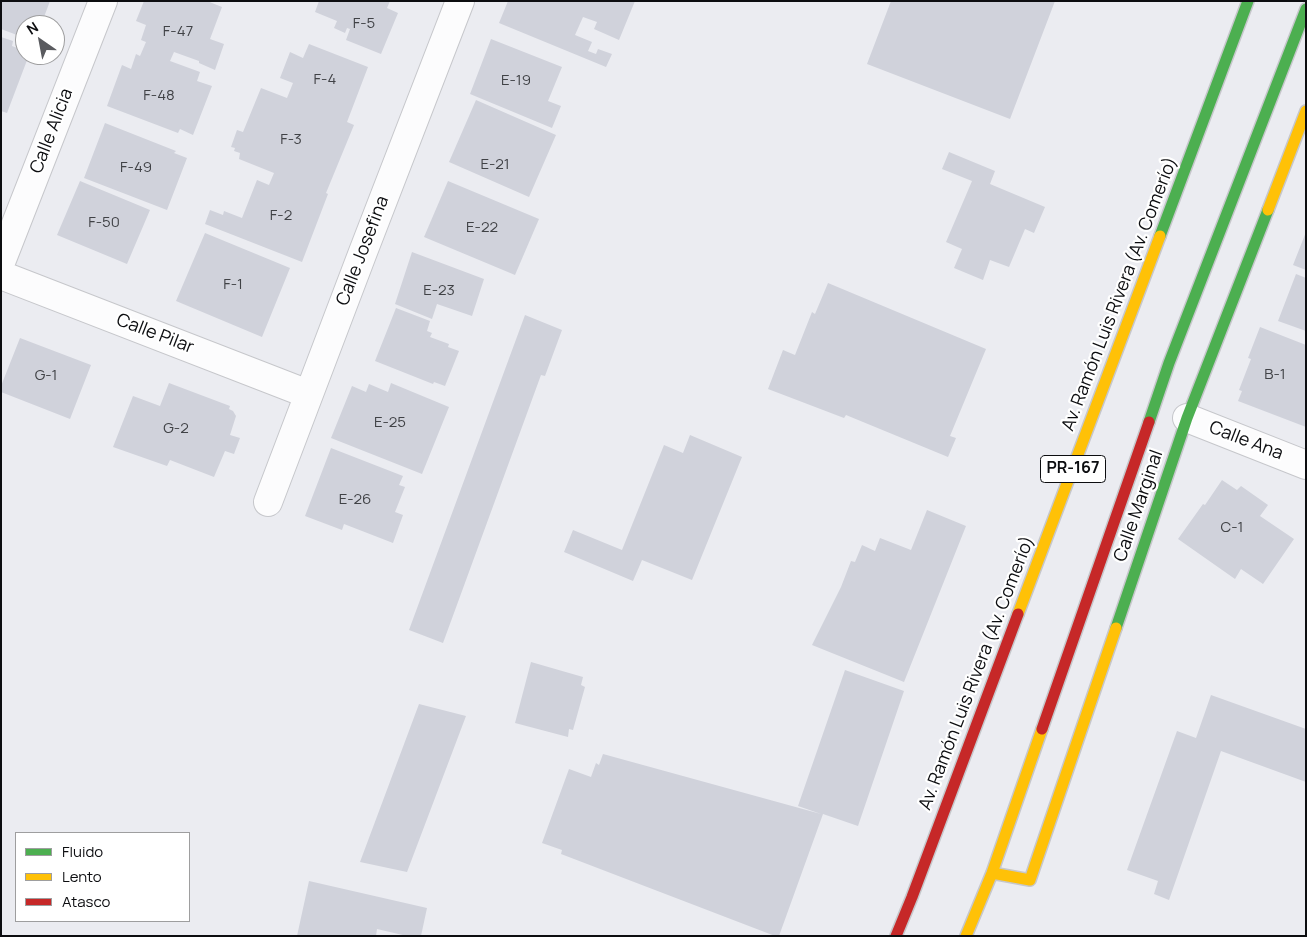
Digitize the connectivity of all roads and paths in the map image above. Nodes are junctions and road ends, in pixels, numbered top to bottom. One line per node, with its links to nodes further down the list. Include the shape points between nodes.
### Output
1 (102, 1): 6 (street, Calle Alicia)
2 (460, 1): 8 (street, Calle Josefina)
3 (1248, 1): 13 (main road, Av. Ramón Luis Rivera (Av. Comerío) / PR-167)
4 (1306, 9): 12 (main road, PR-167, via 1170,363)
5 (1306, 111): 9 (main road, Calle Marginal)
6 (1, 262)
7 (1, 275): 8 (street, Calle Pilar)
8 (308, 394): 11 (street, Calle Josefina)
9 (1187, 418): 10 (street, Calle Ana); 12 (main road, Calle Marginal, via 1030,880)
10 (1306, 464)
11 (268, 502)
12 (992, 873): 14 (main road, PR-167)
13 (896, 936)
14 (966, 936)

